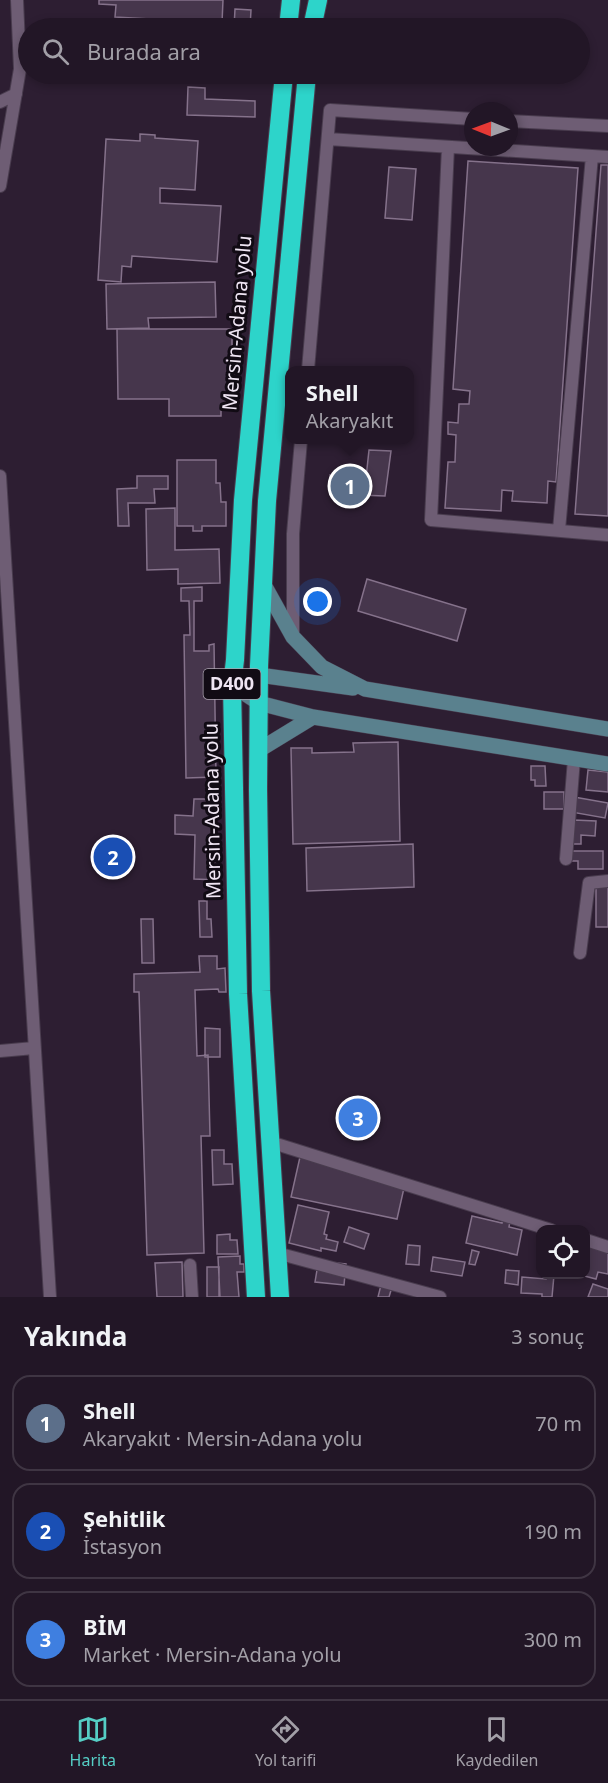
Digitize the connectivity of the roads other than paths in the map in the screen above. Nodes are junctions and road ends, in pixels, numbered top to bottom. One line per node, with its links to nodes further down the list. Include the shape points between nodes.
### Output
1 (17, 0): 6 (street)
2 (291, 0): 4 (highway)
3 (316, 0): 5 (highway)
4 (289, 18)
5 (313, 18)
6 (18, 23)
7 (18, 82): 10 (street)
8 (283, 84): 28 (highway, Mersin-Adana yolu / D400, via 243,500)
9 (305, 84): 25 (highway, D400)
10 (16, 94): 11 (street); 19 (street)
11 (0, 102)
12 (464, 117): 15 (street, via 330,110)
13 (518, 121): 14 (street)
14 (608, 126)
15 (328, 139): 16 (street); 20 (street)
16 (448, 147): 17 (street); 23 (street, via 431,520)
17 (592, 156): 18 (street); 23 (street)
18 (608, 157)
19 (0, 186)
20 (308, 366)
21 (302, 444): 26 (street, via 293,534)
22 (0, 476): 39 (street)
23 (559, 530): 24 (street)
24 (608, 535)
25 (263, 583): 26 (main road); 27 (highway, D400)
26 (293, 637): 29 (main road, via 322,667)
27 (260, 675): 28 (main road); 29 (main road); 30 (highway, D400)
28 (232, 685): 30 (main road); 49 (highway, Mersin-Adana yolu / D400, via 238,994)
29 (365, 689): 32 (main road)
30 (259, 703): 31 (main road); 33 (highway, D400)
31 (313, 717): 33 (main road); 34 (main road)
32 (608, 729)
33 (259, 750): 41 (highway, D400, via 261,991)
34 (574, 759): 35 (main road); 36 (street)
35 (608, 764)
36 (566, 860)
37 (608, 882): 38 (street, via 589,883)
38 (580, 953)
39 (34, 1048): 40 (street); 47 (street)
40 (0, 1051)
41 (270, 1142): 42 (street); 45 (highway, D400)
42 (536, 1225)
43 (590, 1242): 44 (street)
44 (608, 1247)
45 (277, 1253): 50 (highway, D400); 51 (street)
46 (190, 1266): 48 (street)
47 (50, 1297)
48 (192, 1297)
49 (256, 1297)
50 (280, 1297)
51 (440, 1297)

